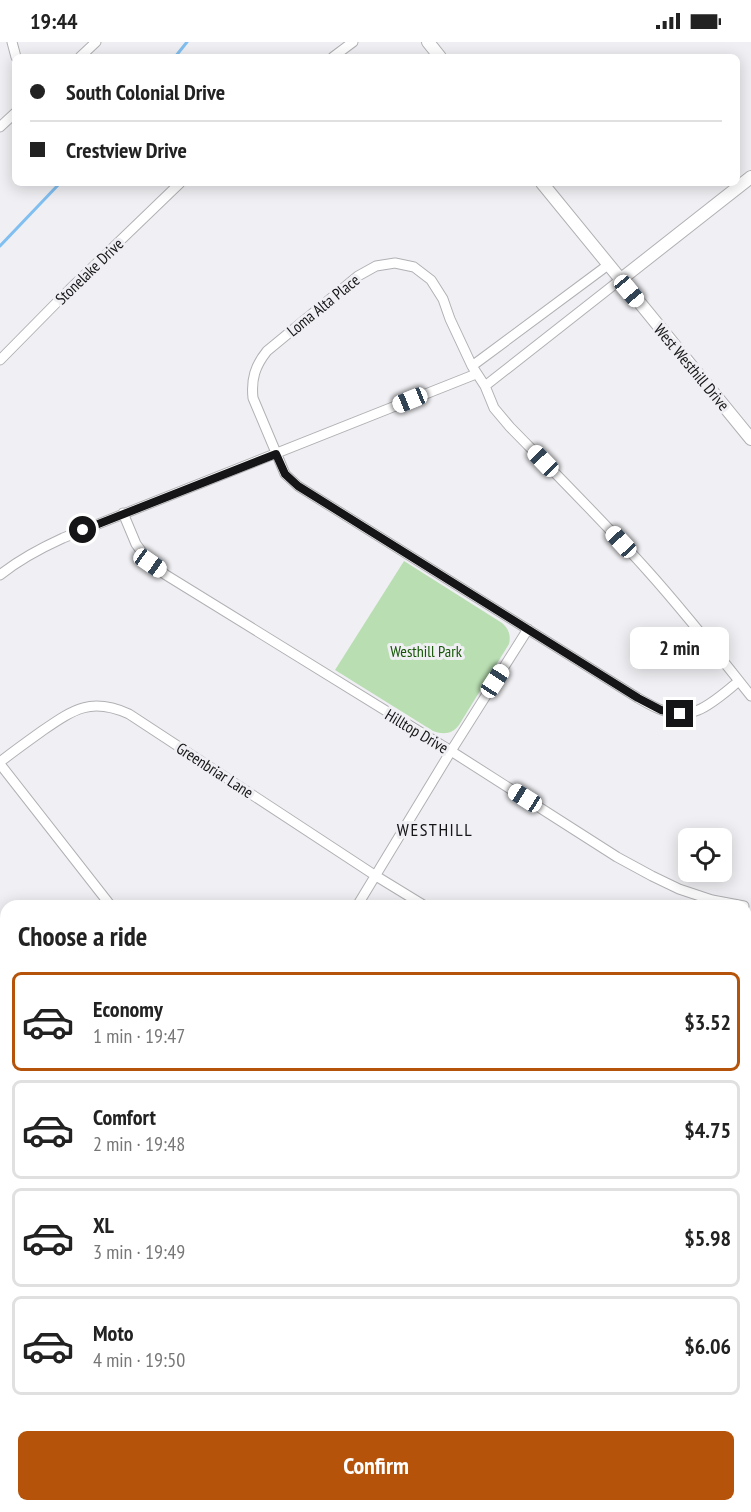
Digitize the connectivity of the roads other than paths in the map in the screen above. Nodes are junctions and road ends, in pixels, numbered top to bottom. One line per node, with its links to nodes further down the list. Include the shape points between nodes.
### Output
1 (96, 42): 4 (street)
2 (353, 42): 5 (street)
3 (428, 42): 6 (street)
4 (83, 54)
5 (337, 54)
6 (438, 54)
7 (12, 116): 8 (street)
8 (0, 127)
9 (750, 180): 13 (street)
10 (177, 186): 14 (street, Stonelake Drive)
11 (544, 186): 12 (street, West Westhill Drive)
12 (608, 265): 13 (street, West Westhill Drive); 15 (street)
13 (620, 280): 16 (street); 17 (street, West Westhill Drive)
14 (0, 360)
15 (474, 370): 16 (street, Loma Alta Place); 18 (street); 18 (street, Loma Alta Place, via 431,280 414,267 395,263 376,266 358,276 259,361 251,385 253,398)
16 (485, 386): 22 (street, Loma Alta Place, via 494,408 510,427 646,569)
17 (751, 439)
18 (276, 454): 19 (street); 21 (street, Loma Alta Place, via 285,474 298,486)
19 (123, 513): 20 (street, via 38,550); 24 (street, Hilltop Drive, via 136,544 150,563)
20 (0, 575)
21 (528, 629): 22 (street, Loma Alta Place, via 661,710 696,712); 24 (street)
22 (739, 681): 23 (street, Loma Alta Place)
23 (751, 696)
24 (451, 751): 26 (street); 30 (street, Hilltop Drive, via 617,857 679,889)
25 (0, 763): 26 (street, Greenbriar Lane, via 75,710 103,705 116,708); 27 (street)
26 (376, 876): 28 (street); 29 (street, Greenbriar Lane)
27 (106, 900)
28 (361, 900)
29 (416, 900)
30 (712, 900)

